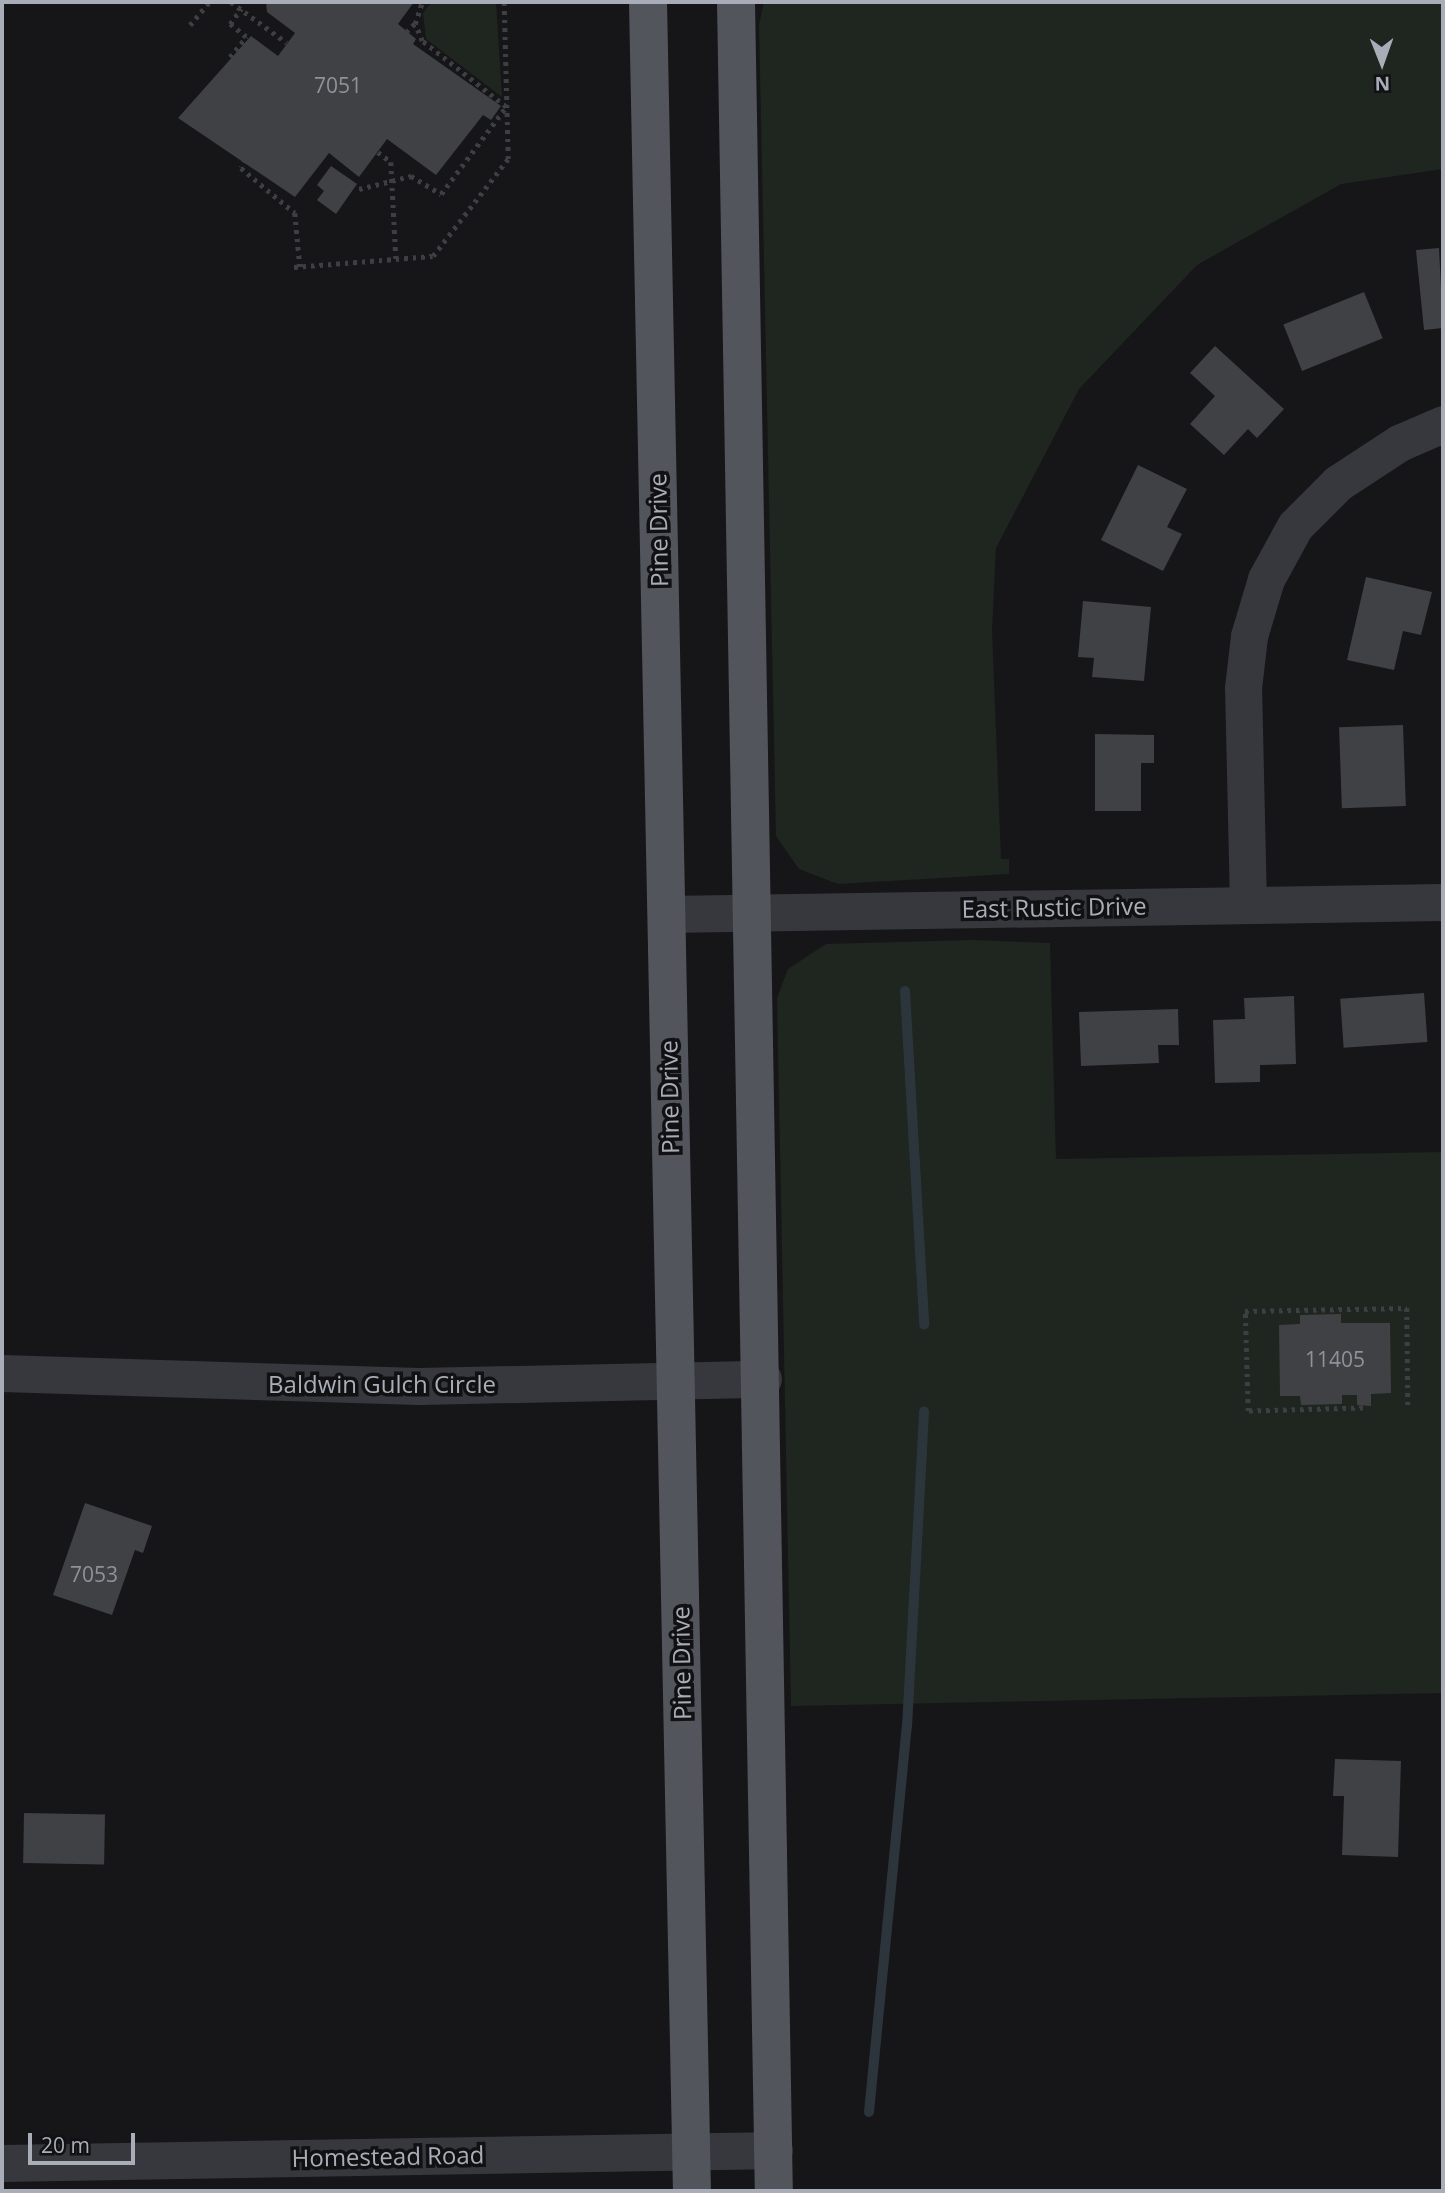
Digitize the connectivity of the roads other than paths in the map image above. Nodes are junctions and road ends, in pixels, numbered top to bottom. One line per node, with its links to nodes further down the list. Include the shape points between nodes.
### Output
1 (648, 2): 7 (main road, Pine Drive)
2 (736, 2): 6 (main road)
3 (1443, 424): 5 (street, via 1378,454 1323,496 1296,526 1262,589 1242,688)
4 (1443, 902): 5 (street, East Rustic Drive)
5 (1248, 905): 6 (street, East Rustic Drive)
6 (753, 912): 7 (street, East Rustic Drive); 9 (main road)
7 (666, 914): 10 (main road, Pine Drive)
8 (2, 1373): 10 (street, Baldwin Gulch Circle, via 337,1385)
9 (763, 1379): 10 (street, Baldwin Gulch Circle); 11 (main road)
10 (675, 1381): 12 (main road, Pine Drive)
11 (774, 2150): 12 (street, Homestead Road); 15 (main road)
12 (691, 2151): 13 (street, Homestead Road); 14 (main road, Pine Drive)
13 (2, 2163)
14 (692, 2191)
15 (774, 2191)

